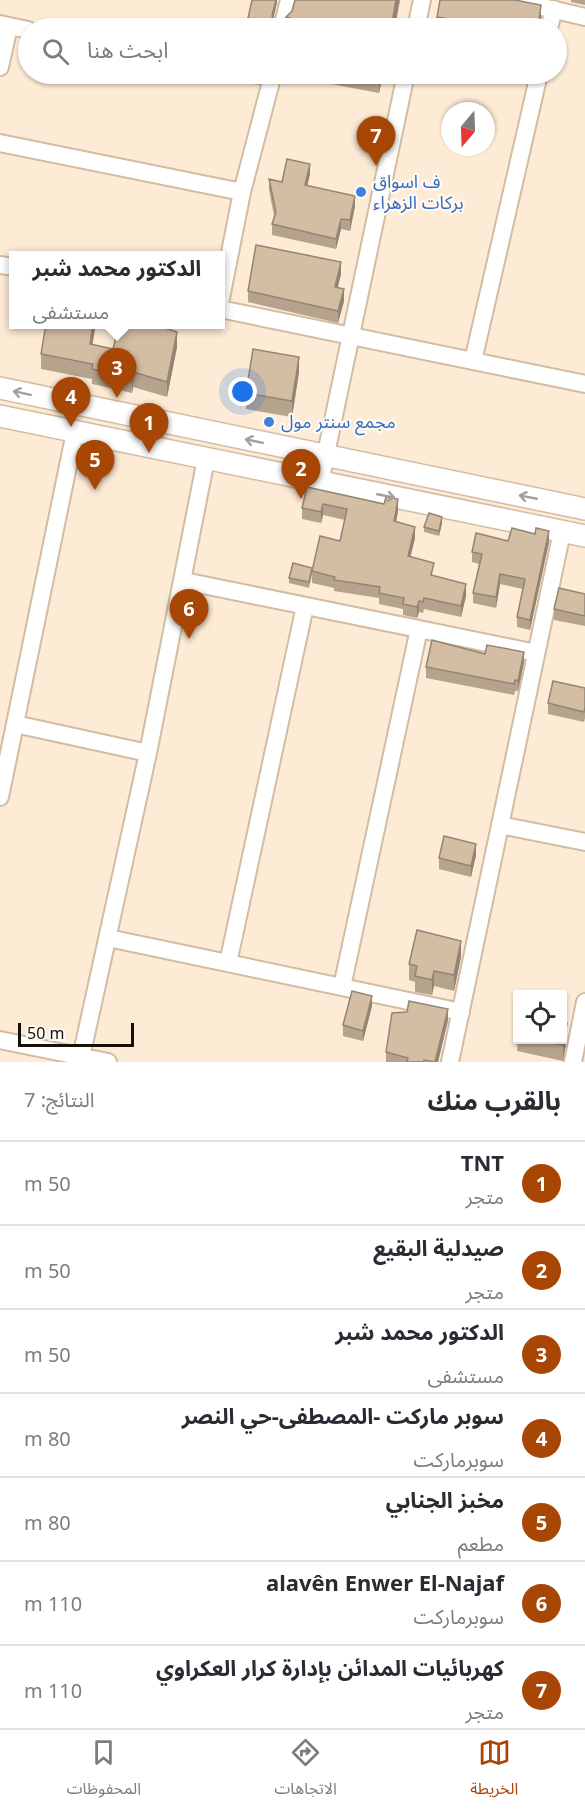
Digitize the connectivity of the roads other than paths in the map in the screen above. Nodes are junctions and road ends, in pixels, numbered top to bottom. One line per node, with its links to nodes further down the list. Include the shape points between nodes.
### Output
1 (289, 0): 6 (street)
2 (422, 0): 7 (street)
3 (512, 0): 4 (street)
4 (554, 9): 5 (street); 8 (street)
5 (585, 17)
6 (284, 18)
7 (418, 18)
8 (552, 18)
9 (4, 25): 10 (street)
10 (0, 67)
11 (270, 84): 15 (street)
12 (404, 84): 18 (street)
13 (537, 84): 19 (street)
14 (0, 143): 15 (street)
15 (242, 192): 16 (street)
16 (225, 278)
17 (225, 310): 18 (street)
18 (350, 335): 19 (street); 25 (street)
19 (472, 360): 20 (street)
20 (585, 384)
21 (0, 388): 24 (street, one-way to 21)
22 (0, 416): 23 (street)
23 (75, 432): 26 (street); 38 (street)
24 (284, 447): 25 (street); 28 (street, via 290,462)
25 (326, 456): 27 (street); 29 (street)
26 (206, 459): 28 (street); 34 (street)
27 (353, 462): 30 (street, via 341,473); 31 (street, one-way to 27)
28 (281, 475): 29 (street)
29 (320, 483): 30 (street)
30 (344, 488): 32 (street, one-way to 32)
31 (585, 509)
32 (562, 532): 33 (street); 37 (street)
33 (585, 536)
34 (184, 580): 35 (street); 39 (street)
35 (305, 606): 36 (street); 44 (street)
36 (419, 630): 37 (street); 45 (street)
37 (536, 653): 41 (street)
38 (15, 724): 39 (street); 40 (street)
39 (148, 753): 43 (street)
40 (0, 797)
41 (500, 825): 42 (street); 47 (street)
42 (585, 842)
43 (108, 938): 44 (street); 49 (street)
44 (228, 963): 45 (street)
45 (342, 987): 47 (street)
46 (585, 1002): 52 (street)
47 (460, 1012): 51 (street)
48 (0, 1040): 49 (street)
49 (81, 1059): 50 (street)
50 (108, 1062)
51 (450, 1062)
52 (573, 1062)

